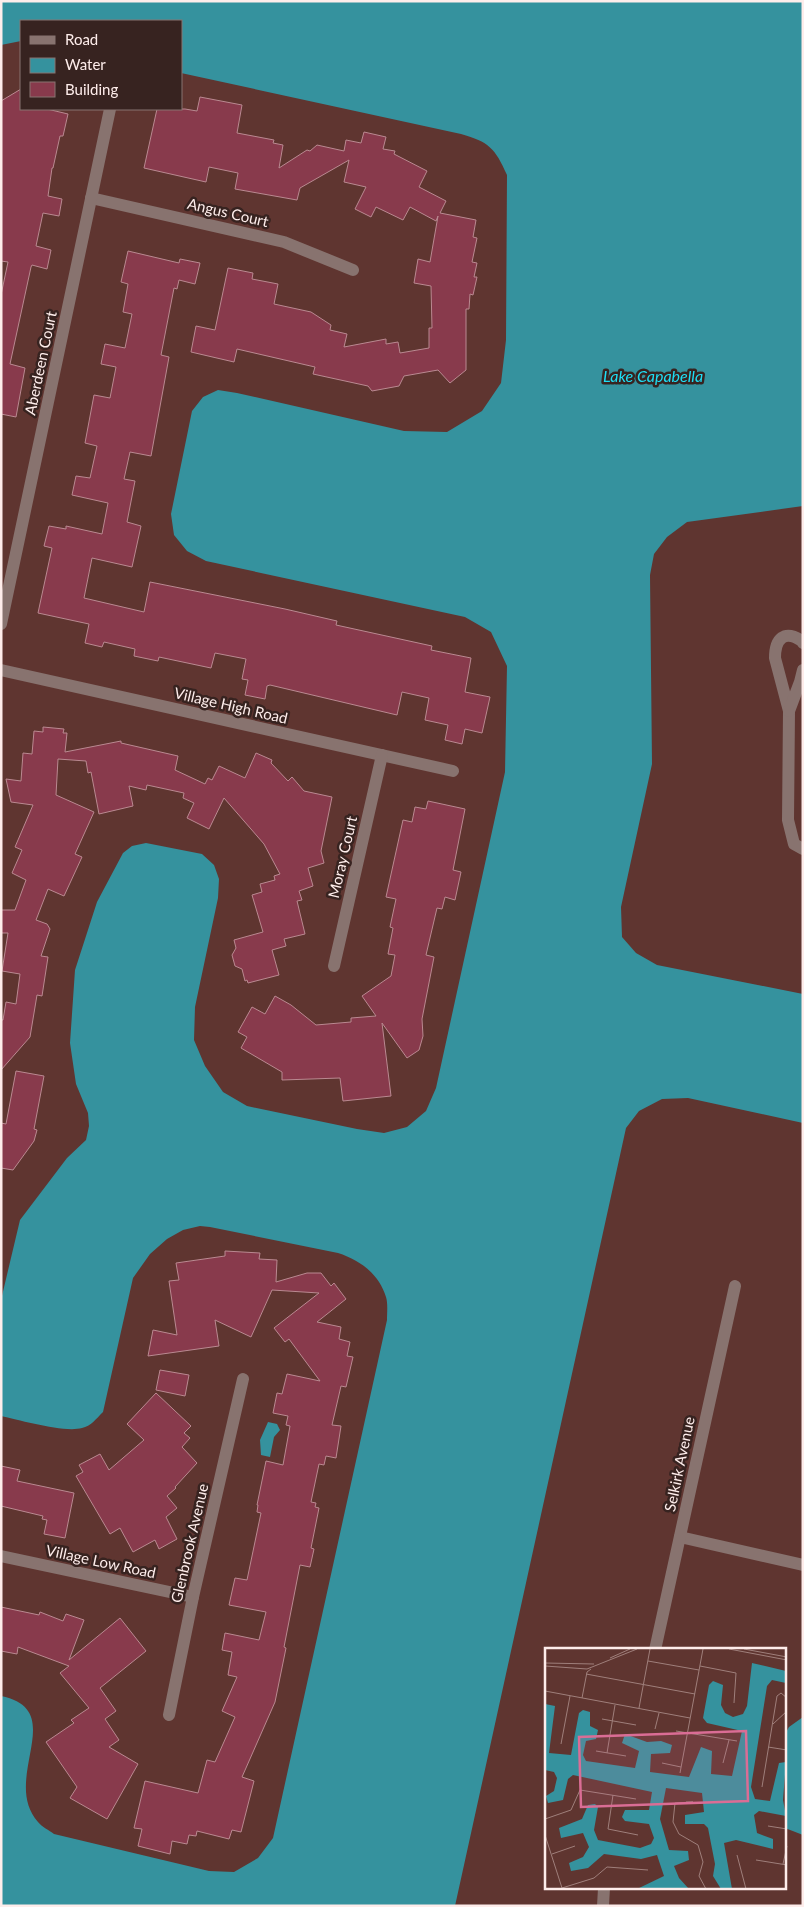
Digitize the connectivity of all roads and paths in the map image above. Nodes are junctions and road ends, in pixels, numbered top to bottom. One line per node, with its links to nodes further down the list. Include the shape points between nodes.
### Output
1 (110, 110): 2 (street, Aberdeen Court)
2 (91, 198): 3 (street, Angus Court, via 284,242); 4 (street, Aberdeen Court)
3 (353, 270)
4 (1, 624)
5 (803, 643): 8 (street, via 794,635 787,635 779,640 775,650)
6 (1, 670): 9 (street, Village High Road)
7 (803, 670): 8 (street)
8 (789, 711): 11 (street, via 788,820 794,844)
9 (382, 756): 10 (street, Village High Road); 12 (street, Moray Court)
10 (453, 771)
11 (803, 849)
12 (334, 966)
13 (735, 1286): 15 (street, Selkirk Avenue)
14 (243, 1378): 18 (street, Glenbrook Avenue)
15 (680, 1538): 17 (street); 19 (street, Selkirk Avenue)
16 (1, 1556): 18 (street, Village Low Road)
17 (803, 1565)
18 (193, 1597): 20 (street, Glenbrook Avenue)
19 (655, 1648)
20 (169, 1715)
21 (604, 1890): 22 (street)
22 (603, 1906)

